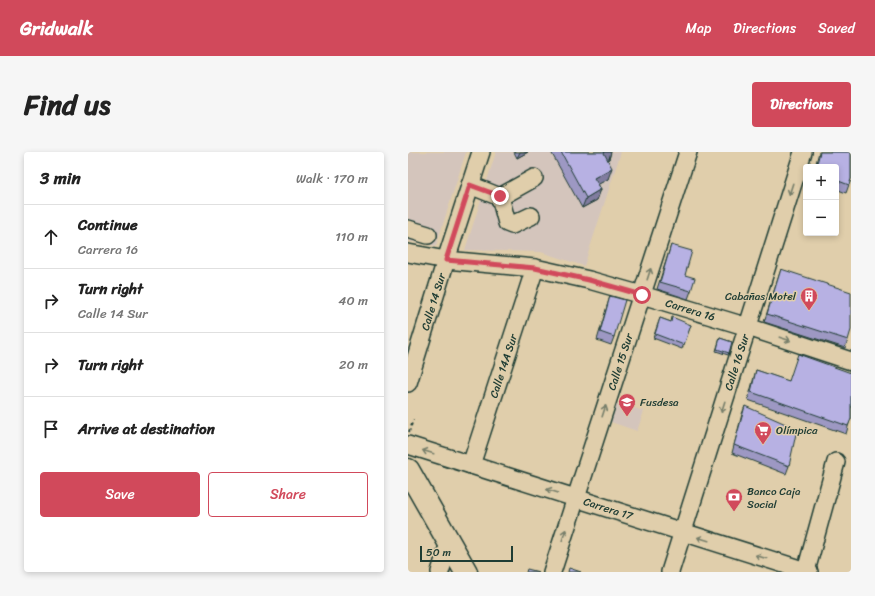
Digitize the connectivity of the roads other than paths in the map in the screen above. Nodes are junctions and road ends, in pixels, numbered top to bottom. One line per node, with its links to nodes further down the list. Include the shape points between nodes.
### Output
1 (480, 152): 5 (street, Calle 14 Sur)
2 (688, 152): 13 (street, Calle 15 Sur, one-way to 2)
3 (803, 152): 14 (street, Calle 16 Sur, one-way to 14)
4 (534, 178): 6 (street)
5 (470, 185): 6 (street); 11 (street, Calle 14 Sur)
6 (500, 196): 7 (street, via 507,223 510,225)
7 (531, 216)
8 (408, 229): 9 (street)
9 (428, 235)
10 (408, 253): 11 (street, Carrera 16)
11 (446, 260): 12 (street, Carrera 16); 16 (street, Calle 14 Sur)
12 (535, 268): 13 (street, Carrera 16); 19 (street, Calle 14A Sur)
13 (642, 295): 14 (street, Carrera 16); 21 (street, Calle 15 Sur, one-way to 13)
14 (748, 327): 15 (street, Carrera 16, one-way to 15); 22 (street, Calle 16 Sur, one-way to 22)
15 (850, 356)
16 (408, 383)
17 (408, 445): 19 (street, Carrera 17, one-way to 17)
18 (836, 462): 28 (street)
19 (472, 465): 21 (street, Carrera 17, one-way to 19)
20 (408, 470): 23 (main road)
21 (576, 498): 22 (street, Carrera 17); 26 (street, Calle 15 Sur, one-way to 21)
22 (683, 532): 27 (street, Calle 16 Sur); 28 (street, Carrera 17, one-way to 22)
23 (449, 543): 24 (street); 25 (main road)
24 (440, 572)
25 (466, 572)
26 (552, 572)
27 (670, 572)
28 (807, 572)

